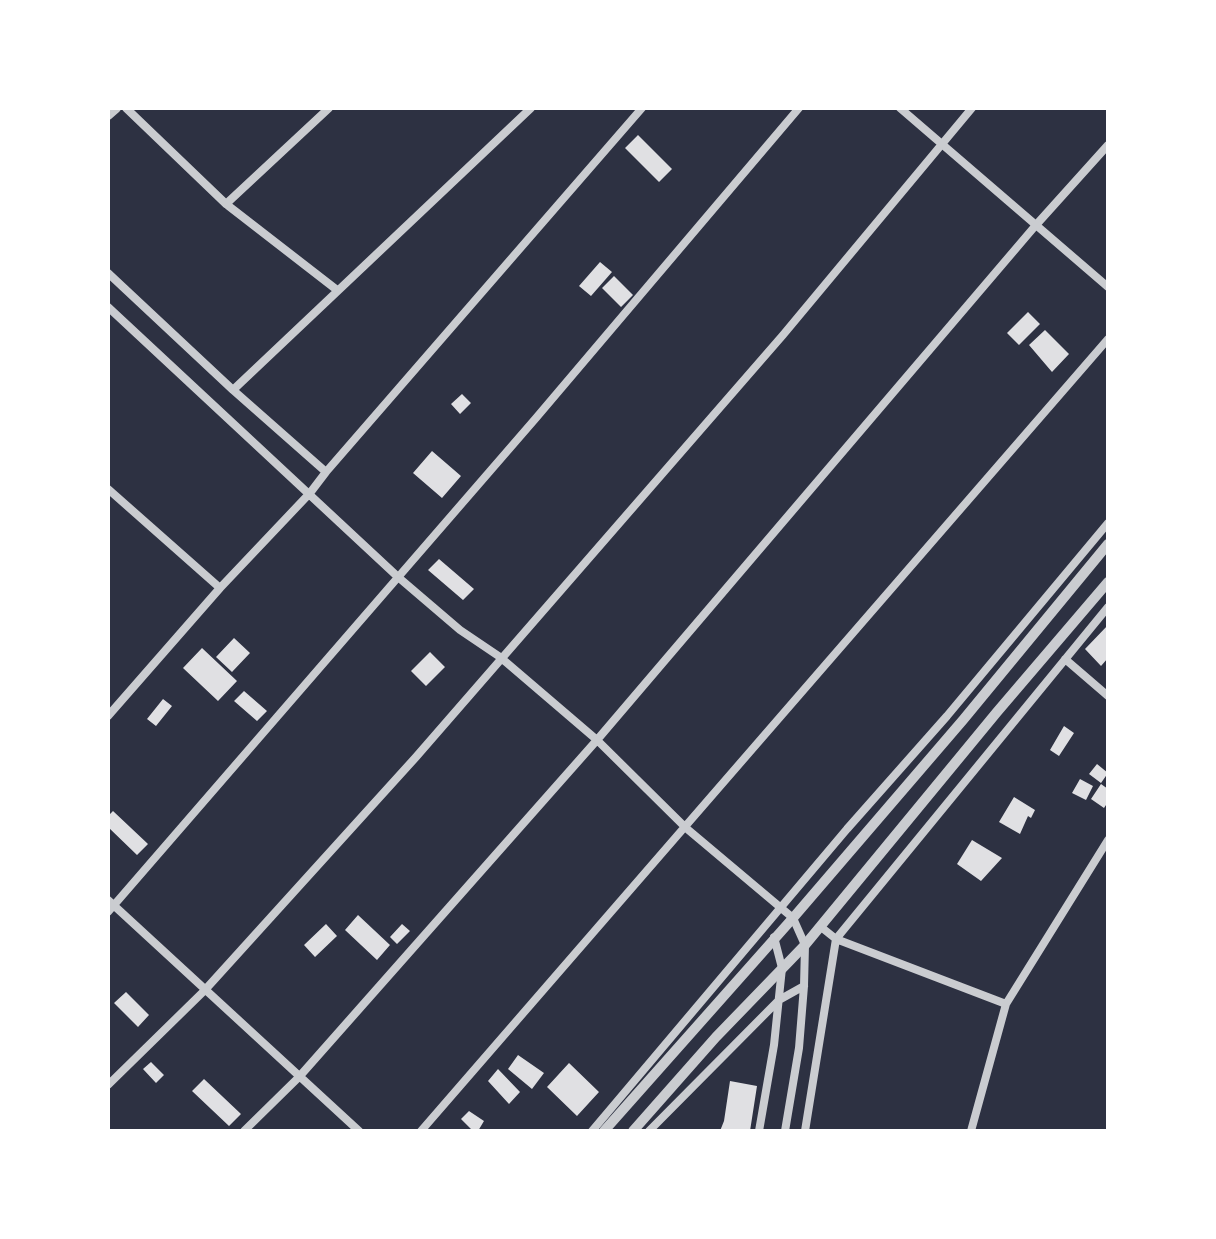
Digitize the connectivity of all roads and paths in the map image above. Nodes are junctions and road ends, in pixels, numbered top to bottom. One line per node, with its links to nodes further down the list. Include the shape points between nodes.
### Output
1 (116, 108): 9 (street)
2 (126, 108): 12 (street)
3 (329, 108): 12 (street)
4 (531, 108): 16 (street)
5 (641, 108): 20 (street)
6 (799, 108): 25 (street)
7 (900, 108): 10 (street)
8 (972, 108): 10 (street)
9 (108, 115)
10 (941, 143): 13 (street); 29 (street, via 783,335)
11 (1108, 145): 13 (street)
12 (226, 204): 16 (street)
13 (1036, 225): 15 (street); 33 (street)
14 (108, 273): 19 (street)
15 (1108, 287)
16 (337, 290): 19 (street)
17 (108, 307): 22 (street)
18 (1108, 339): 34 (street)
19 (233, 390): 20 (street)
20 (326, 472): 22 (street)
21 (108, 489): 27 (street)
22 (310, 493): 25 (street); 27 (street)
23 (1108, 523): 37 (street)
24 (1108, 544): 38 (street)
25 (398, 577): 29 (street); 36 (street)
26 (1108, 582): 39 (street)
27 (220, 588): 32 (street)
28 (1108, 607): 30 (street)
29 (500, 657): 33 (street); 45 (street)
30 (1065, 659): 31 (street); 41 (street)
31 (1108, 696)
32 (109, 714)
33 (597, 740): 34 (street); 48 (street)
34 (686, 828): 37 (street); 52 (street)
35 (1108, 840): 47 (street)
36 (110, 906): 45 (street)
37 (782, 908): 38 (street); 53 (street)
38 (793, 918): 40 (street); 42 (street)
39 (821, 927): 41 (street); 42 (street)
40 (774, 937): 43 (street); 54 (street)
41 (836, 939): 47 (street); 59 (street)
42 (805, 945): 43 (street); 44 (street)
43 (782, 968): 46 (street); 55 (street)
44 (804, 986): 46 (street); 58 (street)
45 (204, 991): 48 (street); 49 (street)
46 (779, 1000): 56 (street); 57 (street)
47 (1006, 1004): 60 (street)
48 (299, 1077): 50 (street); 51 (street)
49 (108, 1085)
50 (244, 1131)
51 (359, 1131)
52 (421, 1131)
53 (592, 1131)
54 (604, 1131)
55 (633, 1131)
56 (649, 1131)
57 (759, 1131)
58 (785, 1131)
59 (805, 1131)
60 (971, 1131)

